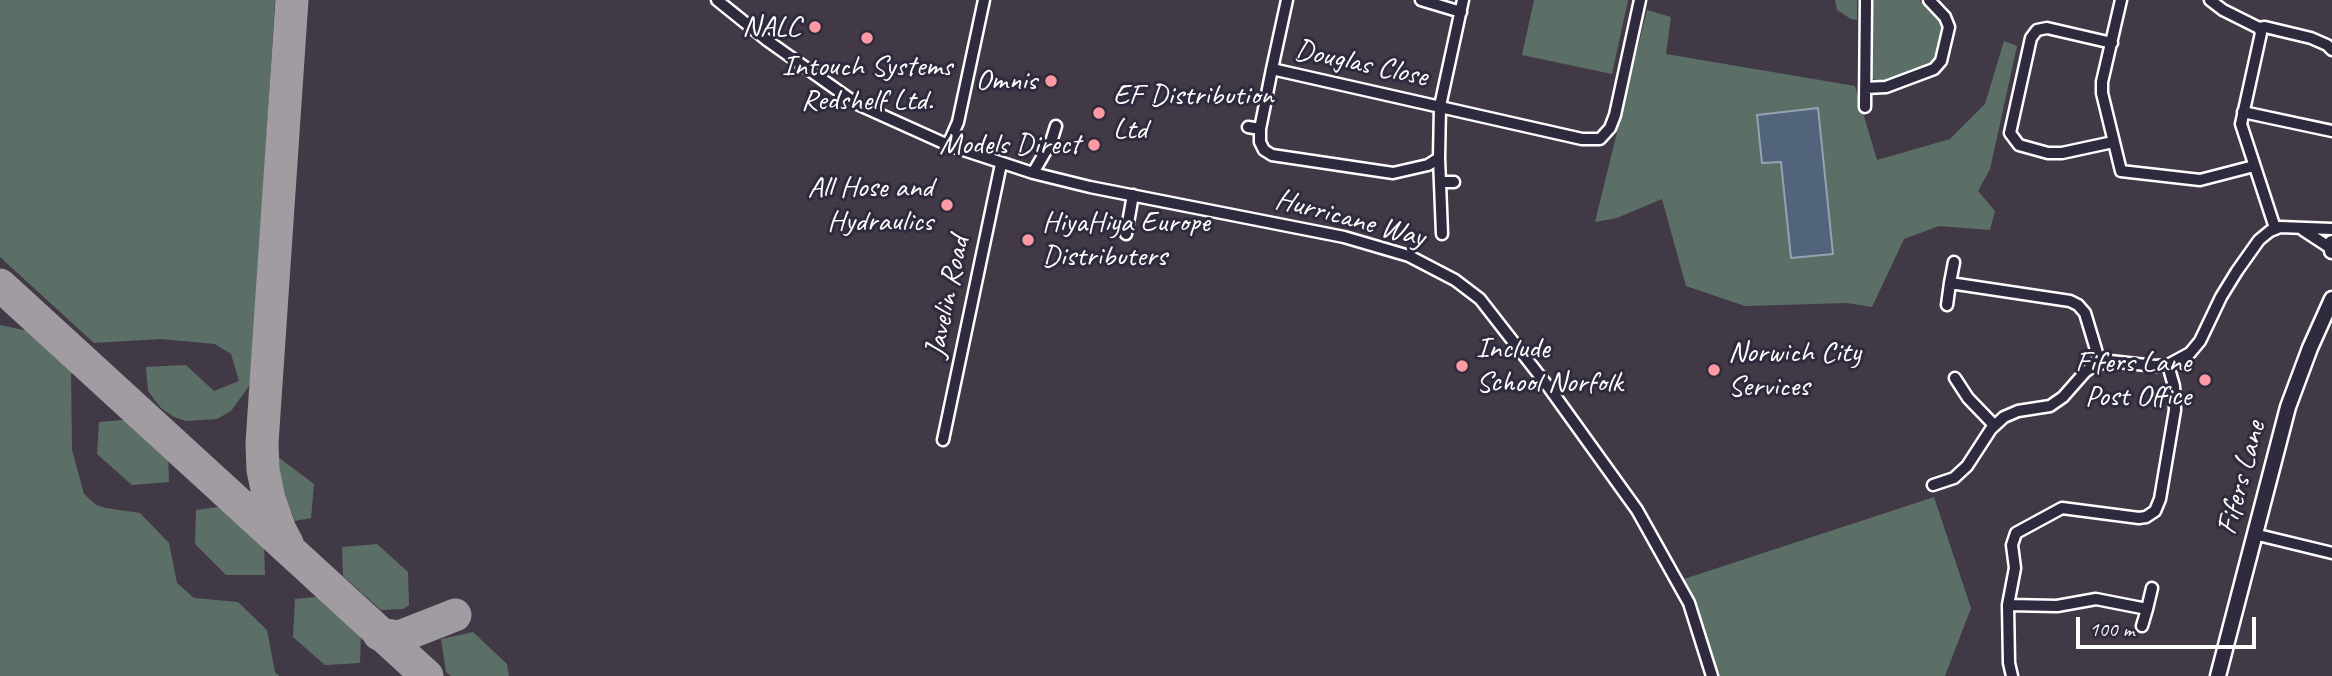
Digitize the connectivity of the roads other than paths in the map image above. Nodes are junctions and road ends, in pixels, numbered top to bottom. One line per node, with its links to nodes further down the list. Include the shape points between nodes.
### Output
1 (716, 0): 25 (street, Hurricane Way, via 857,104)
2 (984, 0): 25 (street, via 958,122)
3 (1287, 0): 15 (street, Douglas Close)
4 (1421, 0): 11 (street)
5 (1464, 0): 11 (street)
6 (1640, 0): 17 (street, Douglas Close, via 1615,115 1600,139 1582,139)
7 (1866, 0): 16 (street)
8 (1929, 0): 16 (street, via 1949,27 1941,61 1934,69 1885,87)
9 (2121, 0): 13 (street)
10 (2210, 0): 12 (street)
11 (1461, 12): 17 (street)
12 (2259, 28): 14 (street, via 2311,38); 19 (street)
13 (2112, 43): 24 (street, via 2102,93); 24 (street, via 2047,28 2037,30 2031,38 2010,133 2019,145 2048,153)
14 (2332, 50)
15 (1272, 69): 17 (street, Douglas Close); 22 (street, Douglas Close)
16 (1865, 88): 18 (street)
17 (1440, 106): 26 (street)
18 (1865, 107)
19 (2243, 112): 23 (street); 28 (street, via 2243,135)
20 (1056, 126): 29 (street)
21 (1248, 127): 22 (street)
22 (1260, 129): 26 (street, via 1260,142 1272,155 1393,173)
23 (2332, 131)
24 (2113, 142): 28 (street, via 2125,174 2200,180)
25 (948, 145): 27 (street, Hurricane Way)
26 (1439, 158): 30 (street)
27 (1001, 164): 29 (street, Hurricane Way); 48 (street, Javelin Road)
28 (2254, 166): 33 (street)
29 (1033, 173): 32 (street, Hurricane Way)
30 (1440, 182): 31 (street); 37 (street)
31 (1454, 182)
32 (1133, 195): 36 (street); 56 (street, Hurricane Way, via 1344,237 1409,256 1480,299 1637,510 1689,603)
33 (2275, 228): 34 (street); 45 (street, via 2259,240 2237,271 2200,341 2190,353)
34 (2301, 229): 35 (street); 39 (street)
35 (2332, 229)
36 (1126, 234)
37 (1442, 234)
38 (2332, 243): 39 (street)
39 (2332, 250)
40 (1954, 262): 41 (street)
41 (1950, 283): 43 (street); 44 (street, via 2078,305 2085,313)
42 (2332, 299): 50 (street, Fifers Lane, via 2288,407)
43 (1947, 305)
44 (2100, 363): 45 (street); 47 (street, via 2050,406 2018,411)
45 (2168, 365): 53 (street, via 2175,410 2155,511 2138,517 2062,508 2024,527 2015,533 2012,545 2015,568)
46 (1955, 378): 47 (street, via 1964,402)
47 (1994, 425): 49 (street, via 1967,466 1954,478)
48 (943, 440)
49 (1933, 485)
50 (2254, 534): 51 (street); 58 (street, Fifers Lane)
51 (2332, 553)
52 (2152, 588): 54 (street)
53 (2008, 605): 54 (street, via 2057,606 2096,599); 57 (street)
54 (2147, 609): 55 (street)
55 (2142, 626)
56 (1712, 676)
57 (2012, 676)
58 (2218, 676)

